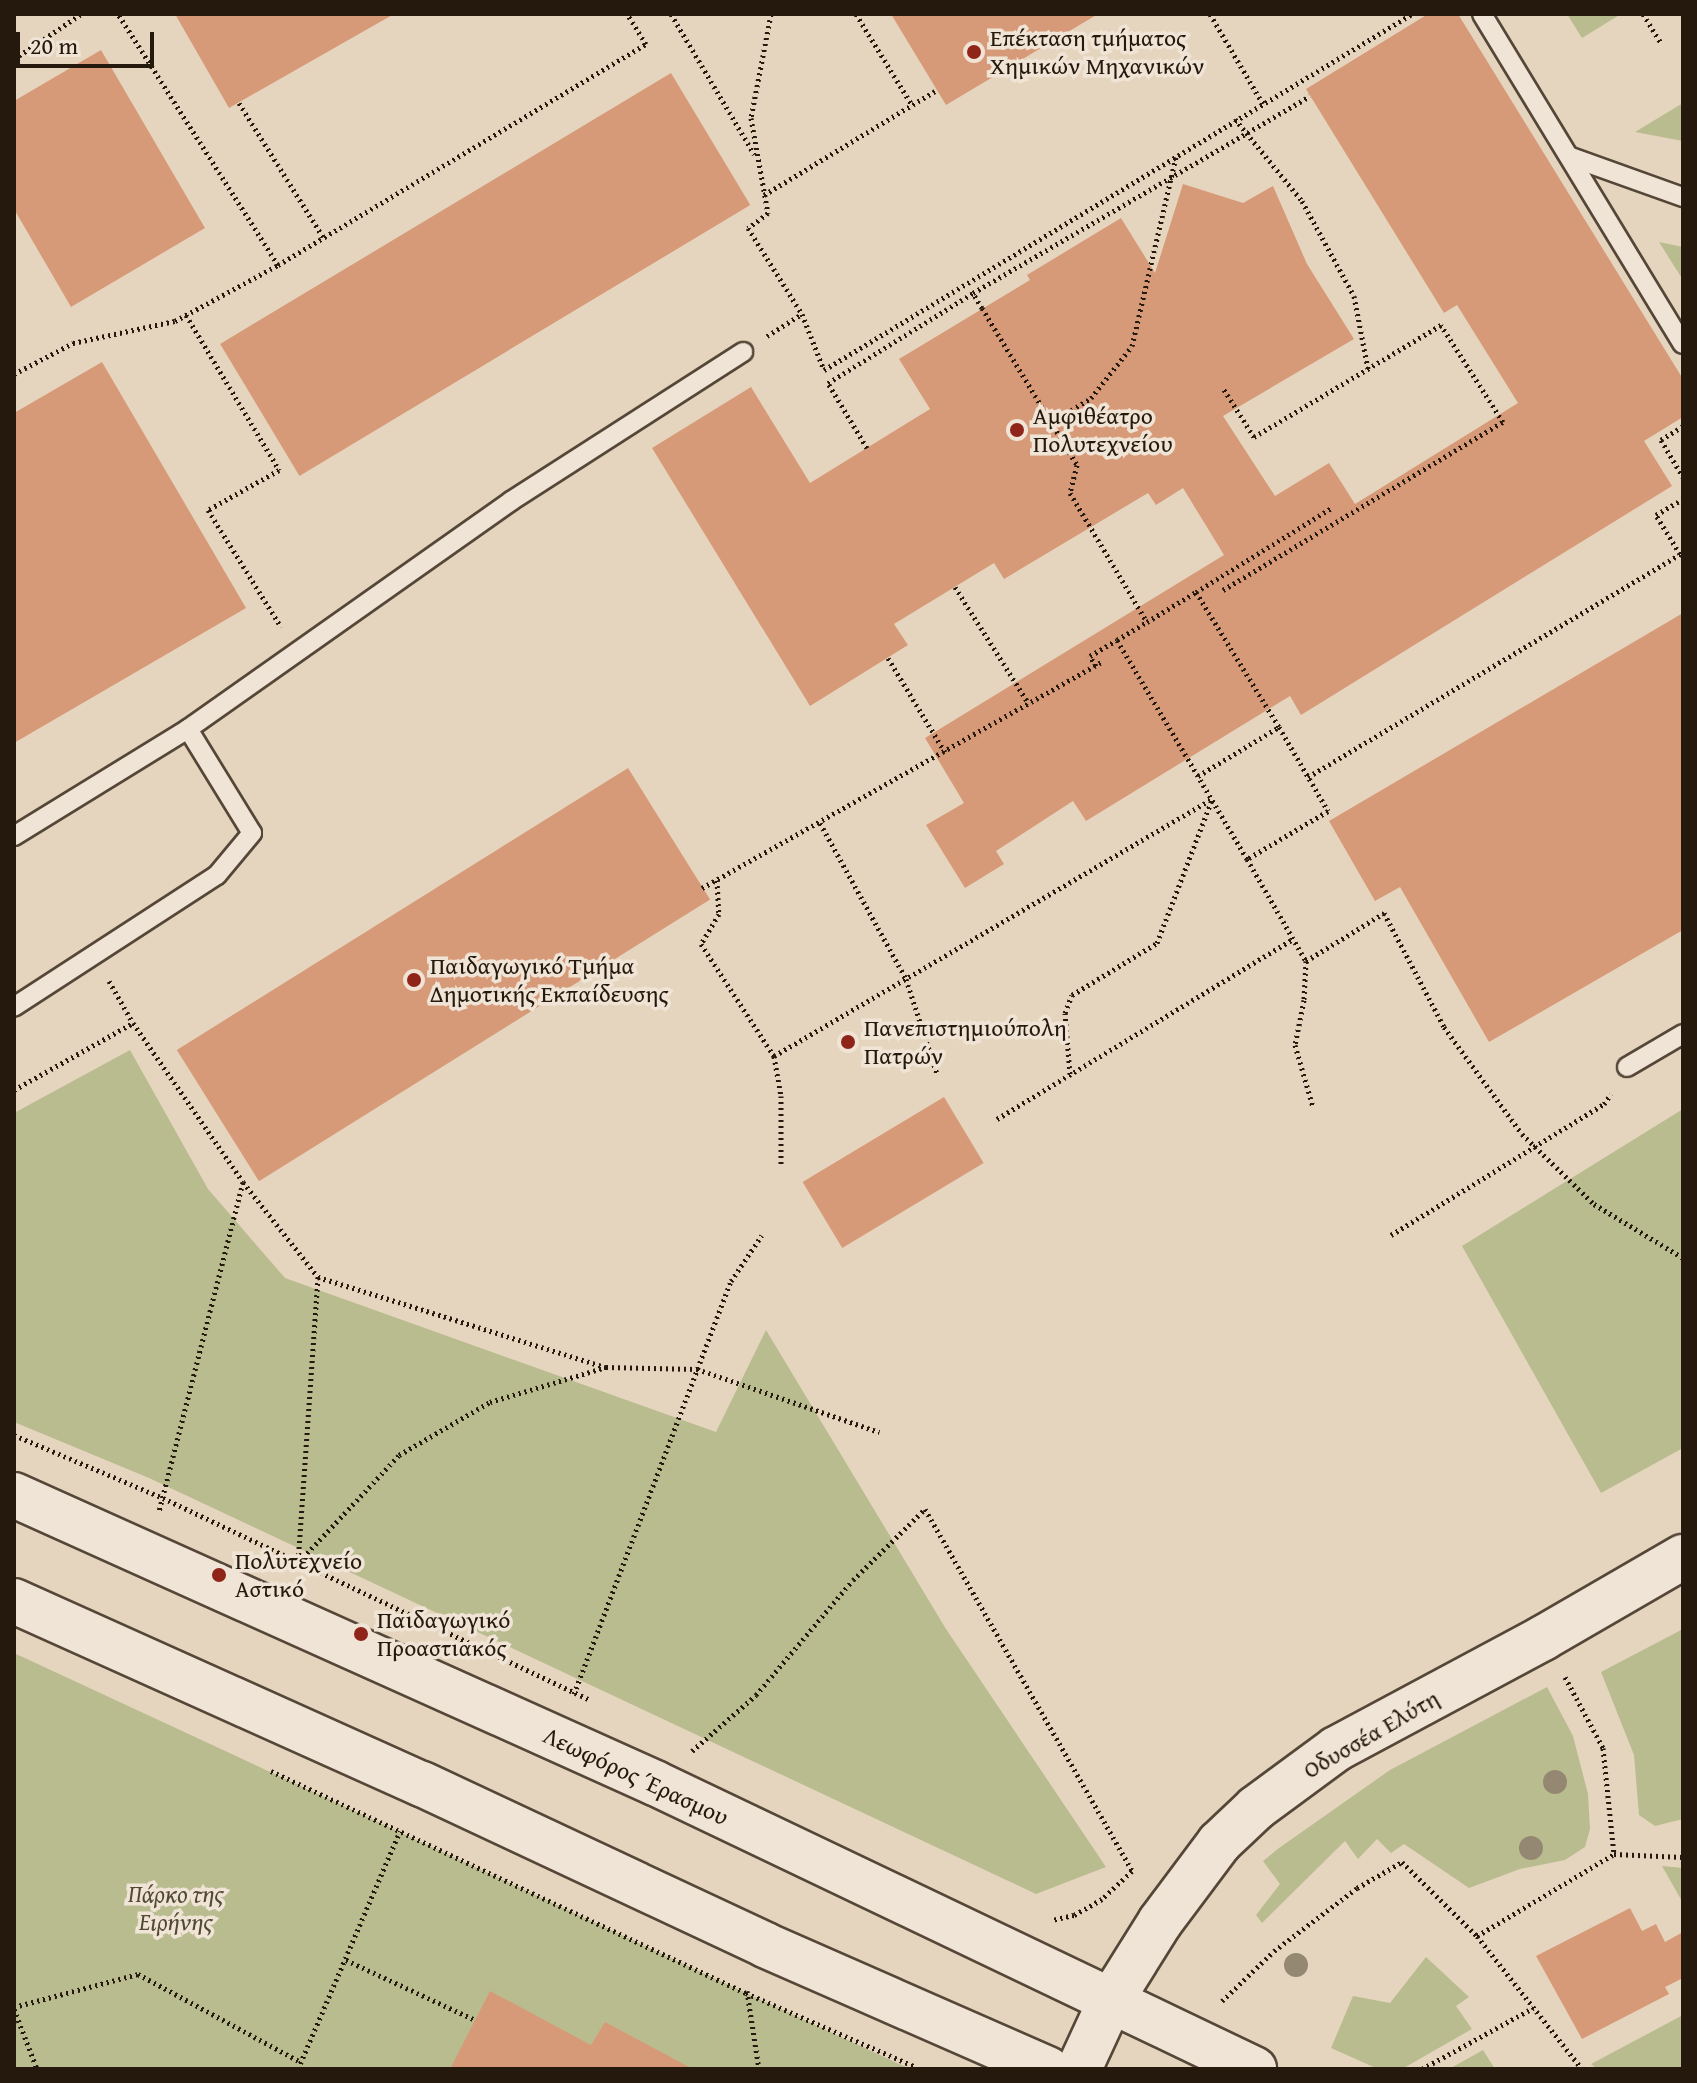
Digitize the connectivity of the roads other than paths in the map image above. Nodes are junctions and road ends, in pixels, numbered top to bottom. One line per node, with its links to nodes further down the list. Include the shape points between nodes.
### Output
1 (1482, 14): 2 (lane)
2 (1571, 157): 3 (lane); 4 (lane)
3 (1683, 197)
4 (1683, 344)
5 (743, 352): 6 (lane, via 511,501)
6 (188, 729): 7 (lane); 8 (lane, via 252,833 217,875)
7 (14, 836)
8 (14, 1007)
9 (1683, 1034): 10 (lane)
10 (1627, 1067)
11 (14, 1495): 14 (street, Λεωφόρος Έρασμου, via 655,1783)
12 (1683, 1557): 14 (street, Οδυσσέα Ελύτη, via 1336,1749 1256,1808 1190,1881)
13 (14, 1601): 15 (street)
14 (1110, 2002): 16 (street, Οδυσσέα Ελύτη); 17 (street, Λεωφόρος Έρασμου)
15 (1048, 2069)
16 (1079, 2069)
17 (1254, 2069)

